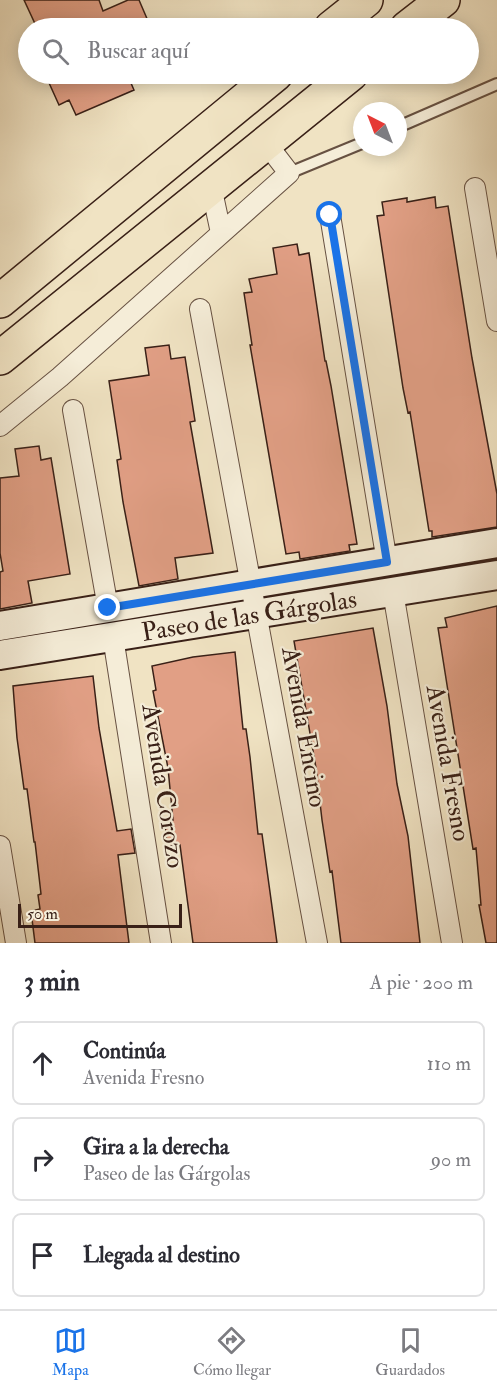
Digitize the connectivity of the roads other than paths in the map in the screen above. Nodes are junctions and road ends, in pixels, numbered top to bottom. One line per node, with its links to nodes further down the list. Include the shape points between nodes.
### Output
1 (443, 0): 2 (highway)
2 (420, 18)
3 (264, 84): 14 (highway)
4 (339, 84): 7 (highway)
5 (497, 84): 6 (lane)
6 (407, 123)
7 (266, 143): 9 (street); 10 (highway)
8 (353, 147): 9 (lane)
9 (289, 173): 13 (street)
10 (211, 186): 13 (street); 17 (highway)
11 (475, 188): 16 (street)
12 (330, 215): 21 (street)
13 (221, 233): 19 (street)
14 (0, 301)
15 (200, 309): 23 (street, Avenida Encino)
16 (497, 321)
17 (0, 358)
18 (73, 410): 25 (street)
19 (0, 426)
20 (497, 543): 21 (street, Paseo de las Gárgolas)
21 (387, 562): 23 (street, Paseo de las Gárgolas)
22 (497, 575): 24 (street, Paseo de las Gárgolas)
23 (250, 584): 25 (street, Paseo de las Gárgolas); 26 (street, Avenida Encino)
24 (393, 592): 26 (street, Paseo de las Gárgolas); 34 (street, Avenida Fresno)
25 (108, 608): 27 (street, Paseo de las Gárgolas)
26 (256, 614): 28 (street, Paseo de las Gárgolas); 33 (street, Avenida Encino)
27 (0, 626)
28 (113, 637): 29 (street, Paseo de las Gárgolas); 32 (street, Avenida Corozo)
29 (0, 656)
30 (0, 846): 31 (street)
31 (16, 943)
32 (161, 943)
33 (317, 943)
34 (452, 943)

